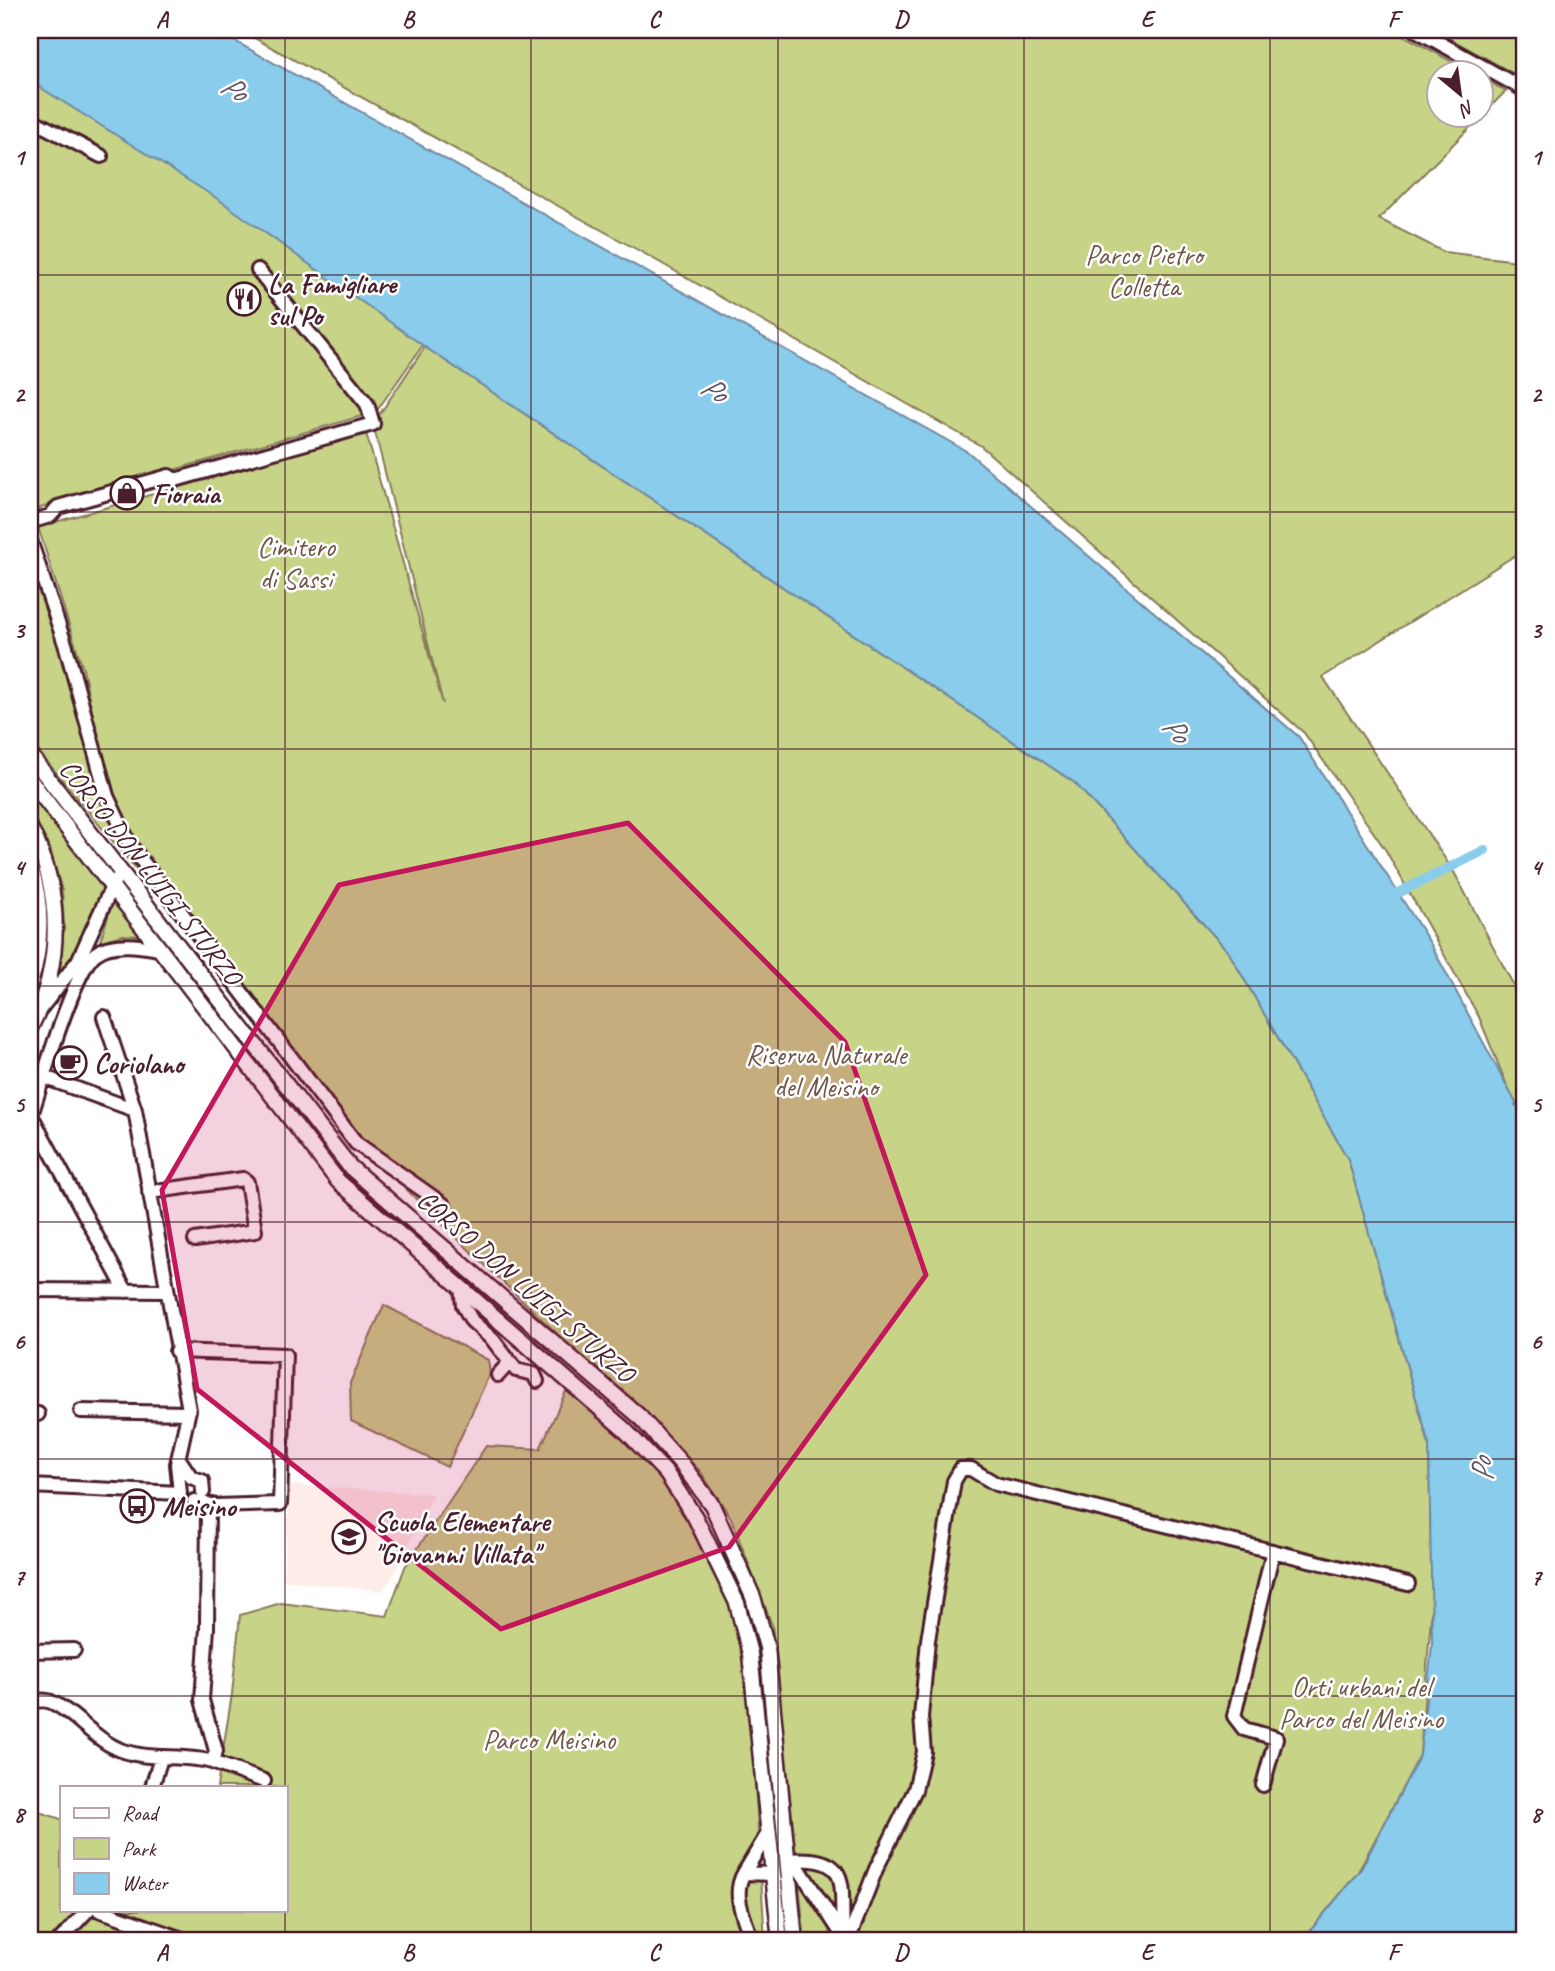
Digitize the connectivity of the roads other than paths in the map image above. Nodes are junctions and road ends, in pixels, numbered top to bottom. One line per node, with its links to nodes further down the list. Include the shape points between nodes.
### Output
1 (1416, 30): 2 (street)
2 (1525, 90)
3 (30, 118): 4 (street)
4 (101, 156)
5 (258, 270): 6 (street, via 367,404 373,424 175,480 169,476 58,507 50,516)
6 (30, 522)
7 (30, 540): 27 (street, via 66,647 107,796 130,845 356,1143)
8 (30, 755): 12 (main road, CORSO DON LUIGI STURZO)
9 (30, 780): 13 (main road, CORSO DON LUIGI STURZO)
10 (30, 828): 19 (main road, via 48,869 54,906 54,942)
11 (30, 866): 18 (main road, via 39,919)
12 (117, 870): 13 (street); 53 (main road, CORSO DON LUIGI STURZO, via 350,1167 639,1416 712,1505 752,1597 767,1647)
13 (112, 889): 14 (main road, CORSO DON LUIGI STURZO); 16 (street)
14 (158, 948): 15 (street, via 105,948); 29 (main road, CORSO DON LUIGI STURZO, via 338,1181)
15 (92, 956): 16 (street); 17 (street)
16 (78, 961): 17 (street); 19 (street)
17 (80, 978): 23 (street)
18 (30, 984)
19 (38, 1011): 21 (main road)
20 (104, 1017): 24 (street)
21 (30, 1028)
22 (30, 1072): 23 (street)
23 (44, 1078): 24 (street); 25 (street)
24 (135, 1110): 26 (street)
25 (31, 1115): 31 (street)
26 (149, 1192): 28 (street, via 247,1182 254,1231); 32 (street)
27 (444, 1205)
28 (195, 1240)
29 (461, 1287): 34 (street, via 472,1321); 52 (main road, CORSO DON LUIGI STURZO, via 625,1430 666,1473 695,1517 737,1603 750,1654)
30 (30, 1290): 31 (street)
31 (126, 1291): 32 (street)
32 (166, 1292): 33 (street)
33 (176, 1351): 38 (street); 41 (street, via 285,1356 280,1504)
34 (509, 1363): 35 (street); 36 (street, via 516,1370 534,1374)
35 (498, 1375)
36 (537, 1381)
37 (81, 1411): 38 (street)
38 (188, 1413): 39 (street, via 178,1457)
39 (184, 1484): 40 (street); 41 (street, via 186,1500); 41 (street, via 202,1482)
40 (30, 1486)
41 (202, 1499): 48 (street, via 207,1628 202,1700 216,1751)
42 (1273, 1551): 43 (street); 50 (street, via 1234,1716 1244,1729 1276,1738); 58 (street, via 996,1484 971,1469 957,1472 928,1640 921,1717 923,1752 915,1790)
43 (1408, 1584)
44 (74, 1650): 45 (street)
45 (30, 1651)
46 (30, 1701): 47 (street, via 50,1701 114,1747)
47 (161, 1758): 48 (street, via 192,1756); 51 (street)
48 (212, 1762): 49 (street)
49 (264, 1781)
50 (1263, 1785)
51 (152, 1786)
52 (768, 1833): 54 (street); 55 (main road, CORSO DON LUIGI STURZO)
53 (789, 1860): 58 (street); 58 (street, via 819,1859 834,1868 841,1886); 63 (main road, CORSO DON LUIGI STURZO)
54 (744, 1873): 55 (street); 61 (street, via 738,1899)
55 (772, 1874): 62 (main road, CORSO DON LUIGI STURZO)
56 (86, 1912): 59 (street)
57 (105, 1912): 60 (street)
58 (845, 1940)
59 (60, 1941)
60 (188, 1941)
61 (752, 1941)
62 (780, 1941)
63 (795, 1941)

